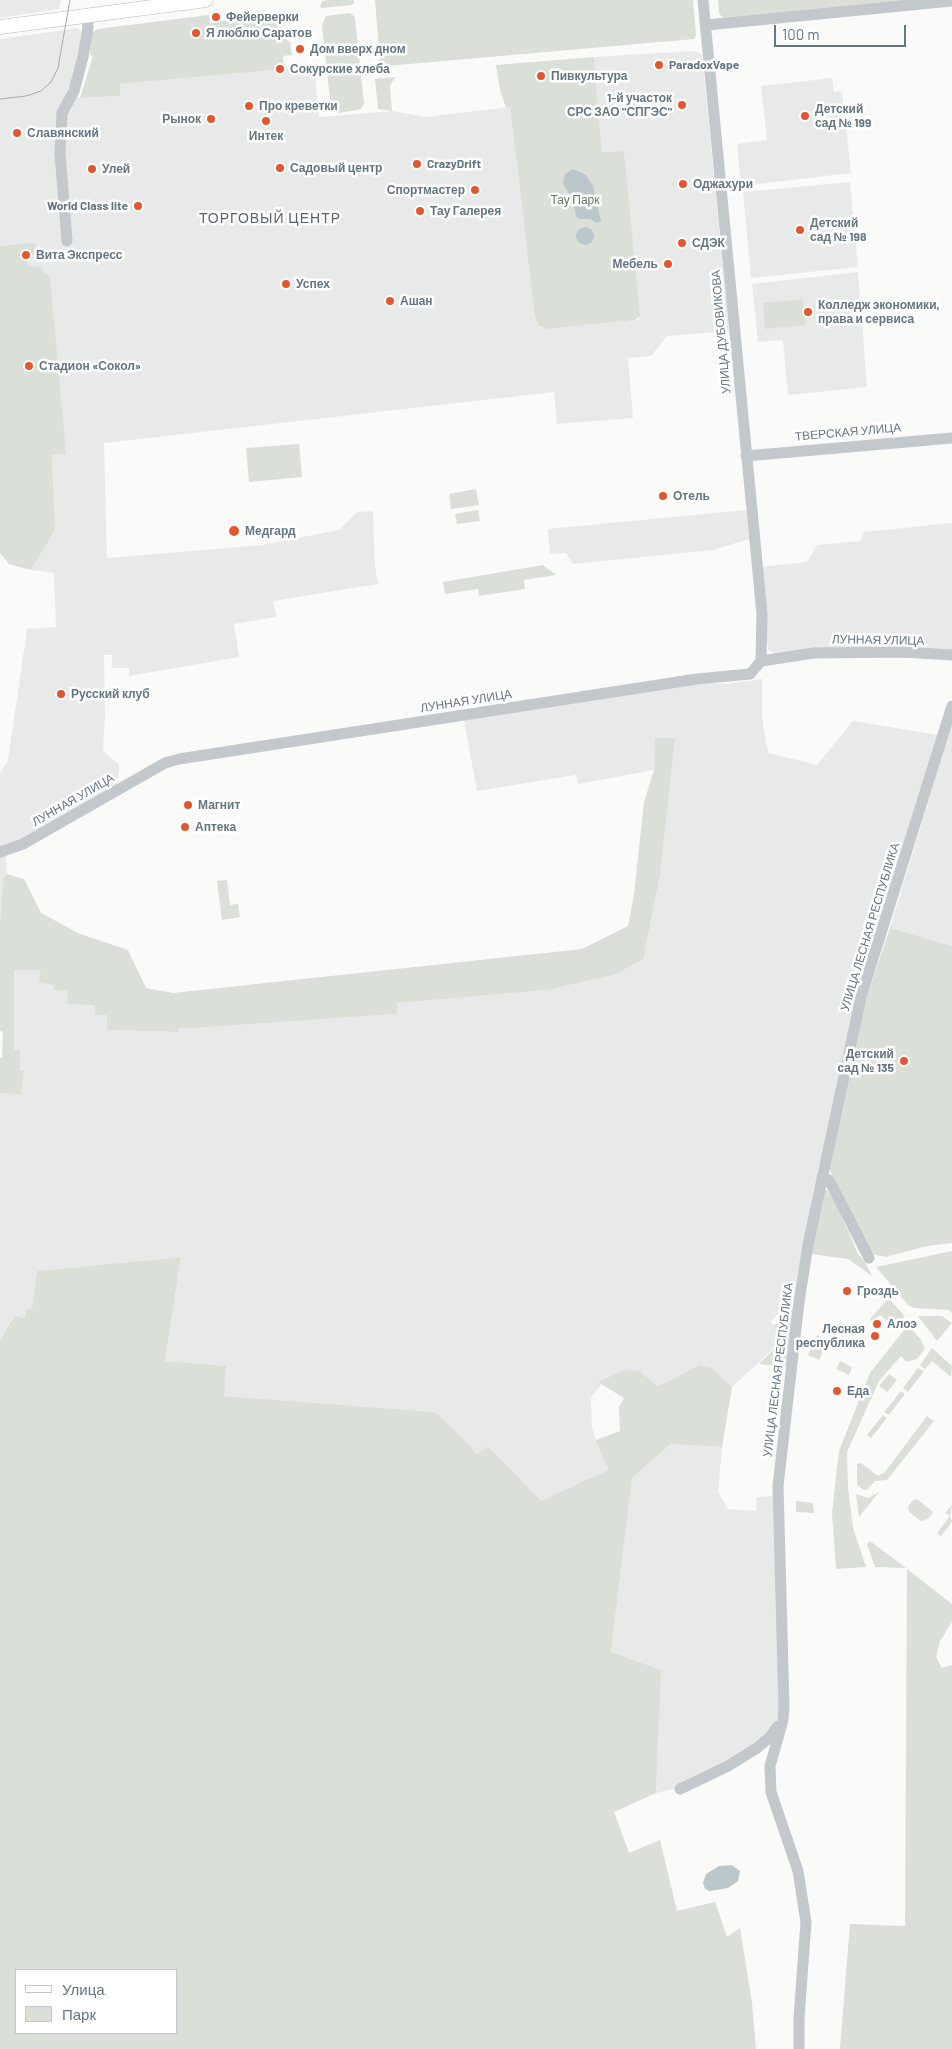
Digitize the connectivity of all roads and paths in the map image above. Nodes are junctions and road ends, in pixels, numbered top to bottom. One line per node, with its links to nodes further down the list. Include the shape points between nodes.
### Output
1 (206, 0): 4 (main road)
2 (704, 0): 5 (street, УЛИЦА ДУБОВИКОВА)
3 (952, 1): 5 (street)
4 (87, 16): 6 (main road); 7 (street, via 83,57 74,91 62,113 60,153)
5 (707, 25): 9 (street, УЛИЦА ДУБОВИКОВА)
6 (0, 27)
7 (67, 241)
8 (952, 438): 9 (street, ТВЕРСКАЯ УЛИЦА)
9 (746, 456): 11 (street, УЛИЦА ДУБОВИКОВА, via 762,614)
10 (952, 655): 11 (street, ЛУННАЯ УЛИЦА, via 814,653)
11 (761, 661): 13 (street, ЛУННАЯ УЛИЦА, via 750,674 179,759 165,763 23,844)
12 (952, 706): 14 (street, УЛИЦА ЛЕСНАЯ РЕСПУБЛИКА, via 861,997)
13 (0, 852)
14 (822, 1177): 15 (street, via 829,1180); 16 (street, УЛИЦА ЛЕСНАЯ РЕСПУБЛИКА, via 799,1302 778,1486)
15 (869, 1258)
16 (783, 1720): 17 (street, via 757,1748); 18 (street, УЛИЦА ЛЕСНАЯ РЕСПУБЛИКА, via 770,1766 771,1792 798,1871 806,1922)
17 (680, 1789)
18 (799, 2049)

